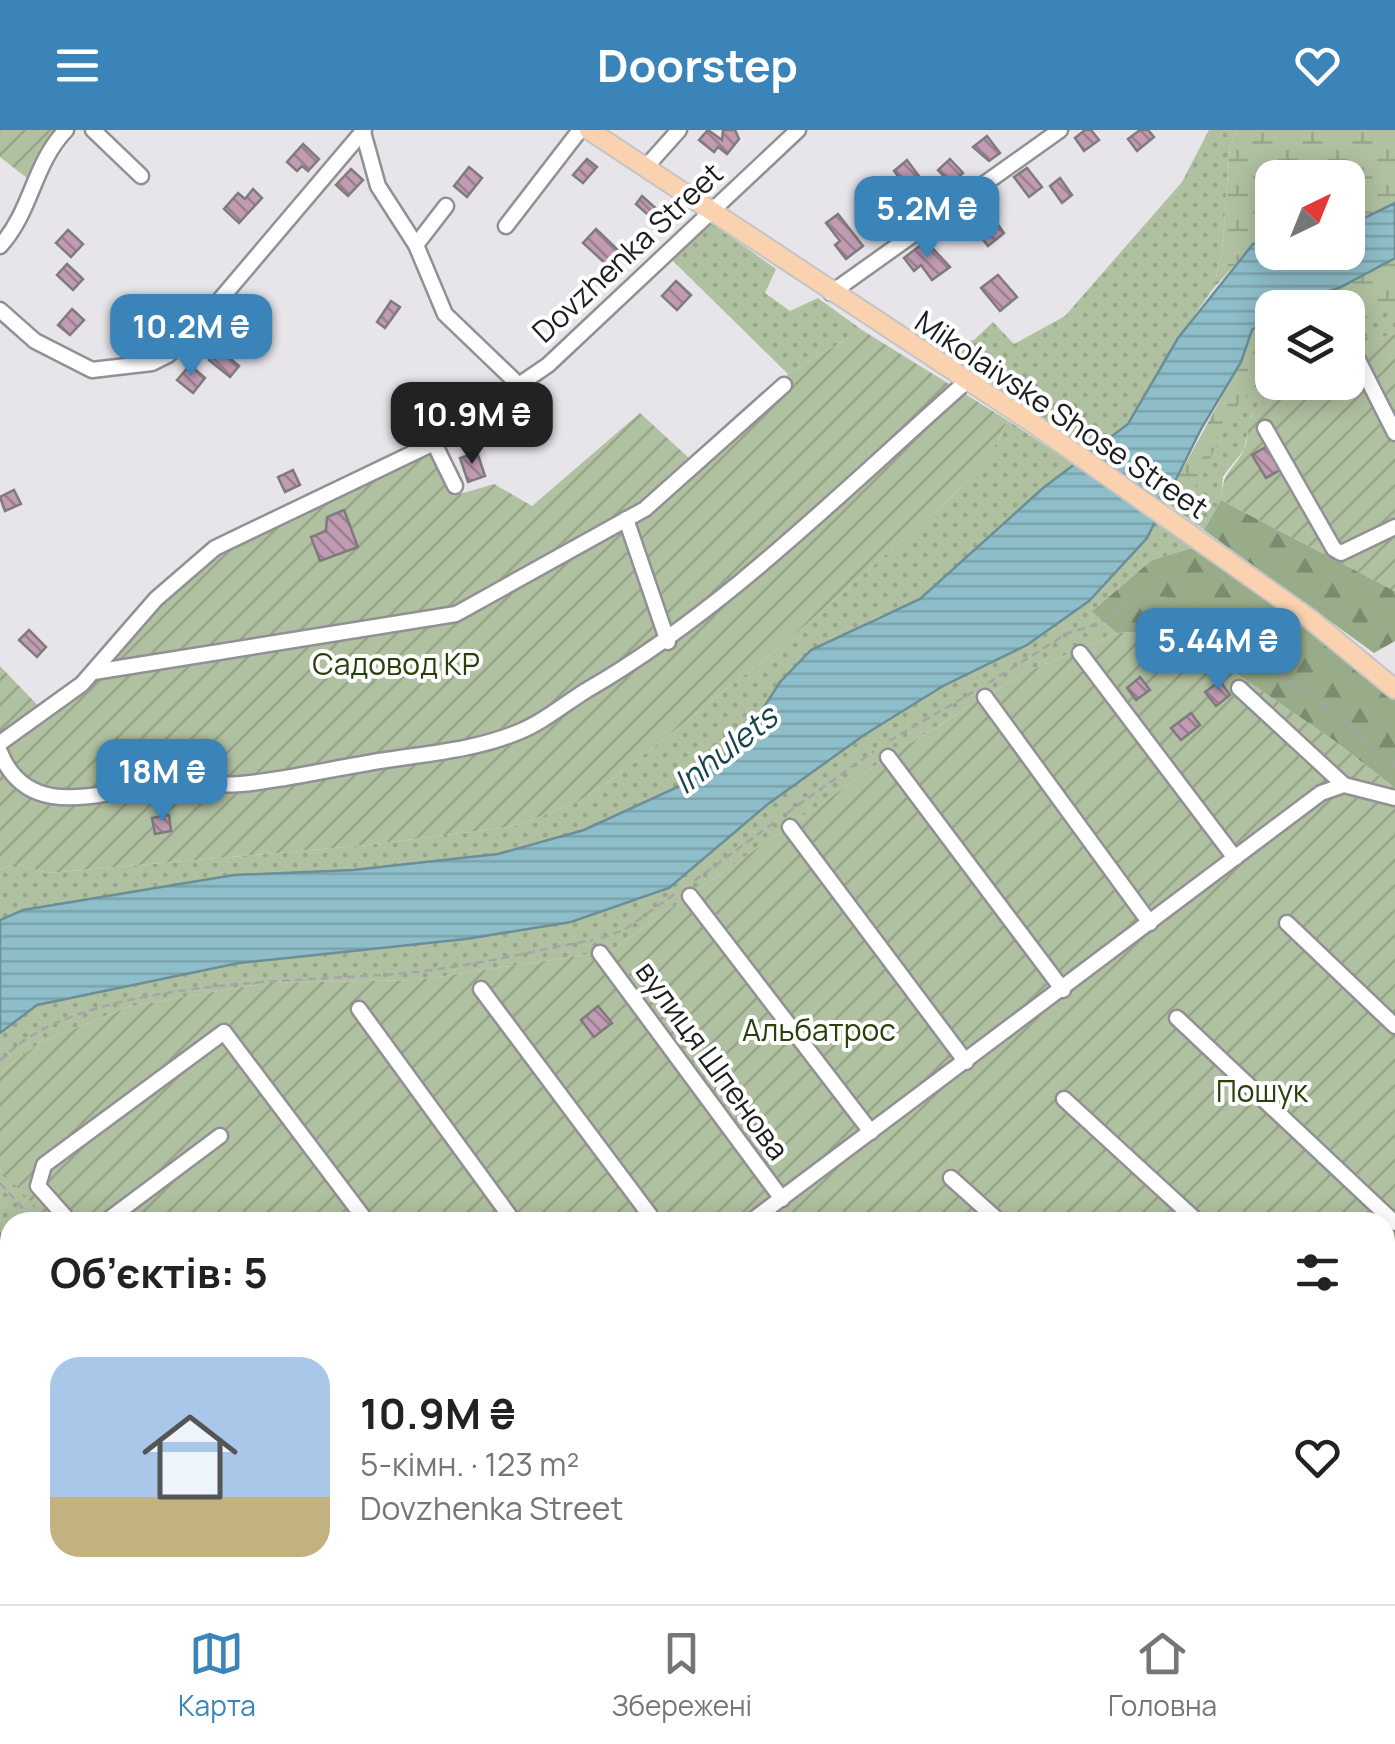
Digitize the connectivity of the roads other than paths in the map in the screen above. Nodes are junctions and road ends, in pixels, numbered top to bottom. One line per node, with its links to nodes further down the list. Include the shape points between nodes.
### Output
1 (66, 130): 15 (street, via 44,154 24,214)
2 (94, 130): 10 (street)
3 (580, 130): 13 (street)
4 (589, 130): 9 (main road, Mikolaivske Shose Street)
5 (679, 130): 9 (street)
6 (798, 130): 12 (street, Dovzhenka Street)
7 (1060, 130): 16 (street)
8 (363, 131): 14 (street, via 378,186); 17 (street, via 168,356 92,370 35,341)
9 (645, 168): 12 (main road, Mikolaivske Shose Street)
10 (142, 176)
11 (446, 206): 14 (street)
12 (709, 211): 16 (main road, Mikolaivske Shose Street); 20 (street, Dovzhenka Street, via 576,342)
13 (506, 226)
14 (416, 245): 20 (street, via 445,314)
15 (0, 246)
16 (832, 293): 19 (main road, Mikolaivske Shose Street)
17 (0, 310)
18 (1365, 374): 23 (street)
19 (966, 381): 28 (street); 32 (main road, Mikolaivske Shose Street, via 1198,538)
20 (518, 384): 24 (street, Dovzhenka Street)
21 (784, 385): 26 (street)
22 (1265, 428): 27 (street, via 1334,549 1341,553)
23 (1395, 432)
24 (434, 443): 25 (street); 30 (street, Dovzhenka Street, via 216,548 156,600)
25 (455, 486)
26 (626, 519): 28 (street); 30 (street, via 456,614)
27 (1395, 527)
28 (668, 642): 35 (street, via 518,733 326,774 164,784 71,798 20,785)
29 (1080, 652): 40 (street)
30 (94, 672): 34 (street, Dovzhenka Street)
31 (1239, 688): 37 (street)
32 (1395, 689)
33 (985, 697): 42 (street)
34 (0, 743)
35 (0, 752)
36 (888, 757): 46 (street)
37 (1344, 785): 38 (street); 40 (street, via 1320,793)
38 (1395, 798)
39 (790, 827): 50 (street)
40 (1235, 858): 42 (street)
41 (690, 896): 52 (street)
42 (1150, 923): 46 (street)
43 (1287, 924): 49 (street)
44 (600, 953): 55 (street, вулиця Шпенова)
45 (480, 989): 60 (street)
46 (1063, 990): 50 (street)
47 (359, 1009): 59 (street)
48 (1177, 1018): 64 (street)
49 (1395, 1026)
50 (966, 1062): 52 (street)
51 (1064, 1099): 63 (street)
52 (872, 1132): 55 (street)
53 (220, 1136): 57 (street)
54 (952, 1178): 62 (street)
55 (782, 1199): 61 (street)
56 (61, 1212): 58 (street, via 38,1186 44,1165 224,1032)
57 (118, 1212)
58 (359, 1212)
59 (507, 1212)
60 (647, 1212)
61 (764, 1212)
62 (989, 1212)
63 (1187, 1212)
64 (1384, 1212)

